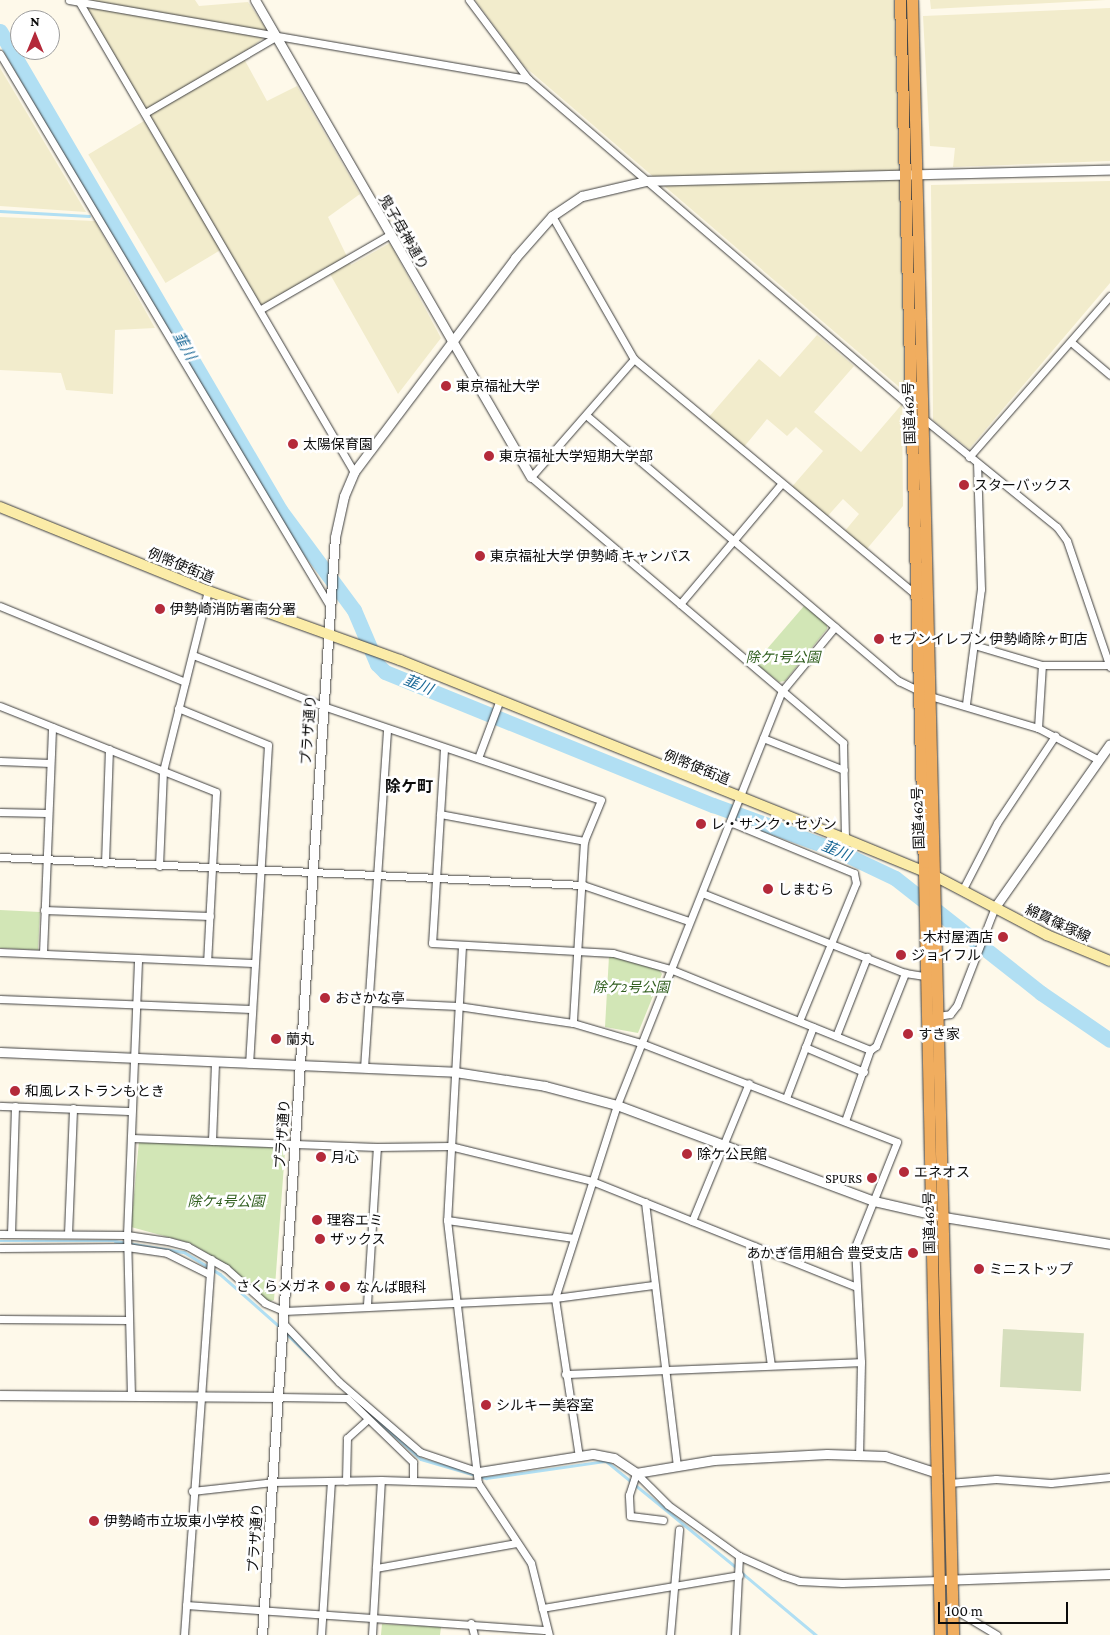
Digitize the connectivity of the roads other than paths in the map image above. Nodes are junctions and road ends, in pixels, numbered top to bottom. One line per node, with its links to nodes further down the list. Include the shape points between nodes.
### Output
1 (69, 0): 6 (street)
2 (254, 0): 7 (street, 鬼子母神通り)
3 (469, 0): 9 (street)
4 (900, 0): 12 (highway, 国道462号)
5 (912, 0): 12 (highway, 国道462号)
6 (78, 1): 7 (street); 10 (street)
7 (274, 38): 9 (street); 10 (street); 15 (street, 鬼子母神通り)
8 (0, 54): 36 (street)
9 (528, 79): 13 (street)
10 (145, 113): 17 (street)
11 (1110, 170): 12 (street, プラザ通り)
12 (911, 176): 13 (street, プラザ通り); 22 (highway, 国道462号); 24 (highway, 国道462号)
13 (646, 182): 14 (street, プラザ通り, via 582,196); 22 (street)
14 (552, 216): 18 (street, プラザ通り, via 515,258); 20 (street)
15 (389, 235): 17 (street); 18 (street, 鬼子母神通り)
16 (1110, 296): 19 (street)
17 (261, 309): 27 (street)
18 (452, 342): 27 (street, プラザ通り); 28 (street, 鬼子母神通り)
19 (1071, 342): 21 (street); 25 (street)
20 (634, 359): 23 (street); 29 (street)
21 (1110, 375)
22 (911, 408): 33 (highway, 国道462号)
23 (586, 415): 28 (street); 31 (street)
24 (924, 419): 25 (street); 46 (highway, 国道462号)
25 (969, 457): 26 (street)
26 (977, 464): 39 (street, via 981,589); 42 (street, via 1057,527 1066,541)
27 (354, 472): 36 (street, プラザ通り, via 338,516)
28 (531, 477): 34 (street)
29 (781, 484): 31 (street); 33 (street)
30 (0, 507): 32 (main road, 例幣使街道)
31 (734, 541): 34 (street); 37 (street)
32 (208, 591): 38 (main road, 例幣使街道); 40 (street)
33 (916, 595): 44 (highway, 国道462号)
34 (680, 604): 45 (street)
35 (0, 606): 43 (street)
36 (331, 608): 38 (street, プラザ通り)
37 (835, 627): 44 (street, via 899,681); 45 (street)
38 (329, 636): 47 (main road, 例幣使街道, via 387,655); 50 (street, プラザ通り)
39 (974, 645): 41 (street); 48 (street)
40 (193, 654): 43 (street); 50 (street)
41 (1042, 665): 42 (street); 53 (street)
42 (1109, 666)
43 (185, 682): 51 (street)
44 (918, 690): 46 (street); 81 (highway, 国道462号)
45 (782, 691): 56 (street); 64 (street, via 843,743)
46 (930, 696): 48 (street); 81 (highway, 国道462号)
47 (499, 702): 60 (street); 66 (main road, 例幣使街道)
48 (966, 704): 53 (street)
49 (0, 706): 52 (street)
50 (323, 706): 54 (street); 79 (street, プラザ通り)
51 (178, 708): 65 (street); 78 (street, via 268,745)
52 (52, 727): 58 (street); 63 (street)
53 (1038, 728): 55 (street)
54 (387, 729): 59 (street); 80 (street)
55 (1055, 736): 61 (street); 84 (street, via 997,823)
56 (763, 738): 64 (street); 66 (street)
57 (1110, 744): 61 (street)
58 (108, 749): 65 (street); 75 (street)
59 (444, 749): 60 (street); 69 (street)
60 (478, 758): 72 (street, via 601,800)
61 (1097, 759): 86 (street)
62 (0, 761): 63 (street)
63 (50, 763): 68 (street)
64 (844, 770): 71 (street)
65 (163, 771): 76 (street); 77 (street, via 216,792)
66 (739, 799): 70 (street); 71 (main road, 例幣使街道)
67 (0, 812): 68 (street)
68 (47, 813): 74 (street)
69 (440, 814): 72 (street); 82 (street)
70 (730, 822): 85 (street); 90 (street, via 854,873 856,882)
71 (845, 839): 81 (main road, 例幣使街道)
72 (584, 841): 83 (street)
73 (0, 858): 74 (street)
74 (46, 860): 75 (street); 87 (street)
75 (105, 862): 76 (street)
76 (159, 866): 77 (street)
77 (212, 867): 78 (street); 88 (street)
78 (258, 870): 79 (street); 99 (street)
79 (313, 872): 80 (street); 120 (street, プラザ通り)
80 (378, 874): 82 (street); 104 (street)
81 (930, 874): 84 (main road, 例幣使街道); 102 (highway, 国道462号, via 925,892); 108 (highway, 国道462号, via 935,902)
82 (436, 878): 83 (street); 91 (street, via 432,943)
83 (583, 885): 89 (street); 92 (street)
84 (963, 890): 86 (main road, 例幣使街道)
85 (702, 893): 89 (street); 90 (street)
86 (995, 907): 97 (main road, 綿貫篠塚線, via 1046,935); 108 (street, via 957,1005 950,1014)
87 (44, 910): 88 (street); 94 (street)
88 (210, 916): 98 (street)
89 (689, 921): 100 (street)
90 (830, 943): 95 (street); 109 (street)
91 (462, 946): 92 (street); 106 (street)
92 (578, 951): 100 (street, via 613,953); 110 (street)
93 (0, 952): 94 (street)
94 (43, 953): 96 (street)
95 (867, 957): 101 (street); 112 (street)
96 (138, 958): 98 (street); 105 (street)
97 (1109, 958)
98 (207, 962): 99 (street)
99 (253, 964): 107 (street)
100 (670, 969): 109 (street); 113 (street)
101 (905, 973): 102 (street); 115 (street, via 876,1046)
102 (925, 976): 141 (highway, 国道462号)
103 (0, 999): 105 (street)
104 (370, 1002): 106 (street); 121 (street)
105 (136, 1004): 107 (street); 117 (street)
106 (458, 1006): 110 (street); 122 (street)
107 (251, 1010): 119 (street)
108 (938, 1016): 142 (highway, 国道462号)
109 (799, 1021): 111 (street)
110 (573, 1023): 113 (street)
111 (813, 1027): 112 (street); 114 (street)
112 (836, 1036): 115 (street)
113 (641, 1043): 124 (street); 126 (street)
114 (805, 1047): 123 (street); 125 (street)
115 (870, 1050): 123 (street)
116 (0, 1052): 117 (street)
117 (133, 1058): 118 (street); 130 (street)
118 (215, 1062): 119 (street); 133 (street)
119 (249, 1063): 120 (street)
120 (301, 1066): 121 (street); 134 (street, プラザ通り)
121 (364, 1068): 122 (street)
122 (455, 1072): 126 (street, via 545,1086); 136 (street)
123 (864, 1072): 131 (street)
124 (750, 1083): 125 (street); 135 (street)
125 (786, 1098): 131 (street)
126 (617, 1105): 135 (street); 138 (street)
127 (0, 1106): 128 (street)
128 (15, 1106): 129 (street); 146 (street)
129 (73, 1108): 130 (street); 147 (street)
130 (131, 1111): 132 (street)
131 (845, 1121): 139 (street, via 897,1142)
132 (132, 1138): 133 (street); 148 (street)
133 (212, 1141): 134 (street)
134 (295, 1144): 137 (street); 161 (street, プラザ通り)
135 (724, 1145): 139 (street); 144 (street)
136 (450, 1146): 137 (street); 138 (street); 143 (street)
137 (377, 1147): 160 (street)
138 (592, 1181): 140 (street); 149 (street)
139 (874, 1201): 141 (street); 157 (street, via 855,1247)
140 (645, 1202): 144 (street); 156 (street)
141 (930, 1213): 142 (street); 179 (highway, 国道462号)
142 (944, 1217): 150 (street); 187 (highway, 国道462号)
143 (447, 1220): 149 (street); 159 (street)
144 (692, 1221): 151 (street)
145 (0, 1234): 146 (street)
146 (11, 1234): 147 (street)
147 (68, 1234): 148 (street)
148 (127, 1235): 152 (street); 154 (street, via 187,1246)
149 (574, 1238): 158 (street)
150 (1110, 1244)
151 (754, 1246): 157 (street); 166 (street)
152 (128, 1247): 153 (street); 155 (street, via 167,1253); 163 (street)
153 (0, 1248)
154 (211, 1259): 155 (street); 161 (street, via 265,1302)
155 (207, 1273): 171 (street)
156 (653, 1285): 158 (street); 167 (street)
157 (855, 1286): 165 (street)
158 (555, 1298): 159 (street); 168 (street)
159 (456, 1301): 160 (street); 177 (street)
160 (367, 1306): 161 (street)
161 (284, 1311): 164 (street, プラザ通り)
162 (0, 1319): 163 (street)
163 (128, 1320): 170 (street)
164 (283, 1323): 172 (street, プラザ通り); 177 (street, via 339,1382 420,1452)
165 (860, 1362): 166 (street); 174 (street)
166 (771, 1365): 167 (street)
167 (664, 1371): 168 (street); 176 (street)
168 (566, 1374): 175 (street)
169 (0, 1395): 170 (street)
170 (131, 1396): 171 (street)
171 (199, 1397): 172 (street); 188 (street)
172 (278, 1397): 173 (street, via 347,1398); 185 (street, プラザ通り)
173 (368, 1418): 183 (street, via 347,1438); 184 (street, via 413,1462)
174 (859, 1454): 176 (street, via 714,1460); 179 (street, via 885,1456)
175 (579, 1457): 177 (street); 178 (street, via 593,1454 614,1458)
176 (677, 1466): 178 (street)
177 (479, 1472): 186 (street)
178 (636, 1473): 189 (street, via 629,1495 630,1516); 192 (street, via 668,1505)
179 (937, 1473): 196 (highway, 国道462号)
180 (1110, 1477): 187 (street, via 1051,1483 996,1479)
181 (381, 1480): 183 (street); 184 (street); 193 (street)
182 (331, 1481): 183 (street); 185 (street); 202 (street)
183 (346, 1481)
184 (413, 1481): 186 (street)
185 (273, 1482): 188 (street); 201 (street, プラザ通り)
186 (478, 1483): 191 (street)
187 (949, 1483): 196 (highway, 国道462号)
188 (192, 1491): 198 (street)
189 (663, 1520)
190 (679, 1529): 197 (street)
191 (516, 1543): 193 (street); 199 (street, via 532,1563)
192 (739, 1556): 195 (street); 196 (street, via 800,1581)
193 (376, 1568): 203 (street)
194 (1110, 1574): 196 (street)
195 (739, 1575): 197 (street); 212 (street)
196 (945, 1580): 200 (highway, 国道462号); 213 (highway, 国道462号)
197 (672, 1586): 199 (street); 211 (street)
198 (186, 1605): 201 (street); 206 (street)
199 (542, 1608): 205 (street)
200 (952, 1608): 214 (highway, 国道462号); 215 (street)
201 (264, 1611): 202 (street); 207 (street, プラザ通り)
202 (323, 1615): 203 (street); 208 (street)
203 (373, 1618): 204 (street); 209 (street)
204 (471, 1624): 205 (street); 210 (street)
205 (548, 1632)
206 (184, 1635)
207 (262, 1635)
208 (321, 1635)
209 (372, 1635)
210 (474, 1635)
211 (670, 1635)
212 (735, 1635)
213 (940, 1635)
214 (953, 1635)
215 (997, 1635)

